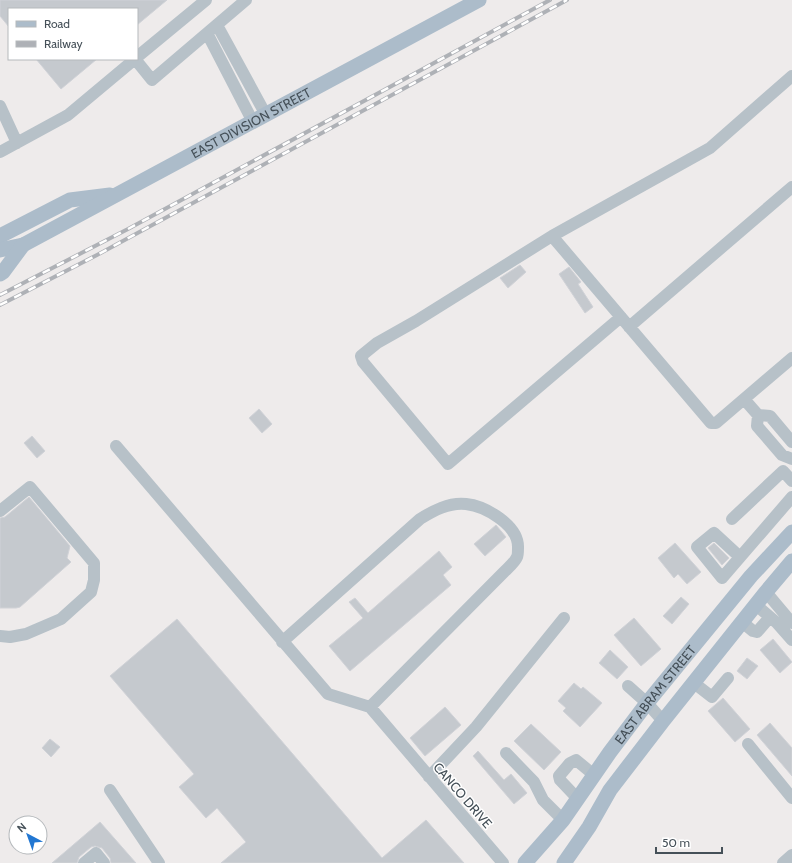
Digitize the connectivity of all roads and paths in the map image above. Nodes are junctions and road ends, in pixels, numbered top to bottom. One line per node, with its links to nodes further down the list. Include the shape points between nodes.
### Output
1 (206, 0): 5 (street)
2 (246, 0): 4 (street)
3 (479, 0): 10 (main road, EAST DIVISION STREET)
4 (212, 29): 7 (street, via 152,80); 10 (street); 11 (street)
5 (138, 56)
6 (134, 60): 12 (street, via 68,115)
7 (137, 60)
8 (792, 76): 17 (street, via 710,148)
9 (0, 106): 12 (street)
10 (266, 115): 11 (main road, EAST DIVISION STREET)
11 (252, 122): 15 (main road, EAST DIVISION STREET)
12 (17, 142): 13 (street)
13 (0, 152)
14 (792, 187): 22 (street)
15 (119, 194): 16 (main road, via 70,200); 18 (main road, EAST DIVISION STREET)
16 (0, 236)
17 (552, 236): 21 (street); 21 (street, via 377,343 361,356 363,362 448,464)
18 (23, 245): 19 (main road, EAST DIVISION STREET); 20 (main road, EAST DIVISION STREET)
19 (0, 250)
20 (0, 274)
21 (621, 317): 22 (street)
22 (629, 327): 24 (street, via 711,423 716,423)
23 (792, 358): 24 (street)
24 (744, 399): 25 (street)
25 (758, 415): 26 (street, via 770,416); 28 (street, via 757,426 782,455)
26 (792, 442)
27 (116, 446): 45 (street)
28 (792, 459)
29 (792, 481): 32 (street, via 782,471)
30 (792, 497): 35 (street)
31 (0, 511): 43 (street, via 30,487 94,564 91,592 61,619 26,634)
32 (732, 519)
33 (792, 532): 49 (main road, EAST ABRAM STREET, via 751,576)
34 (792, 551): 37 (main road)
35 (740, 558)
36 (792, 561): 37 (main road, EAST ABRAM STREET)
37 (770, 587): 38 (main road, EAST ABRAM STREET); 42 (street)
38 (756, 605): 39 (street); 41 (main road, EAST ABRAM STREET)
39 (770, 617): 41 (street, via 758,632); 44 (street)
40 (564, 618): 55 (street, via 476,727)
41 (742, 622): 47 (main road, EAST ABRAM STREET)
42 (792, 623)
43 (0, 636)
44 (792, 640)
45 (282, 642): 50 (street, via 328,694); 50 (street, via 434,510 465,504 494,514 515,534 518,556)
46 (728, 678): 47 (street, via 708,701)
47 (694, 683): 51 (main road, EAST ABRAM STREET)
48 (628, 686): 49 (street)
49 (647, 703): 51 (street); 54 (main road, EAST ABRAM STREET)
50 (370, 707): 55 (street, CANCO DRIVE)
51 (663, 721): 66 (main road, EAST ABRAM STREET, via 610,790)
52 (748, 744): 58 (street)
53 (506, 753): 59 (street, via 534,782 543,800)
54 (594, 775): 57 (main road, EAST ABRAM STREET); 57 (street, via 576,760 559,776)
55 (429, 777): 64 (street, CANCO DRIVE)
56 (110, 790): 63 (street)
57 (577, 798): 59 (main road, EAST ABRAM STREET)
58 (792, 798)
59 (562, 820): 65 (main road, EAST ABRAM STREET)
60 (792, 855): 67 (street)
61 (84, 863): 62 (street, via 96,853)
62 (104, 863)
63 (159, 863)
64 (503, 863)
65 (525, 863)
66 (564, 863)
67 (783, 863)

